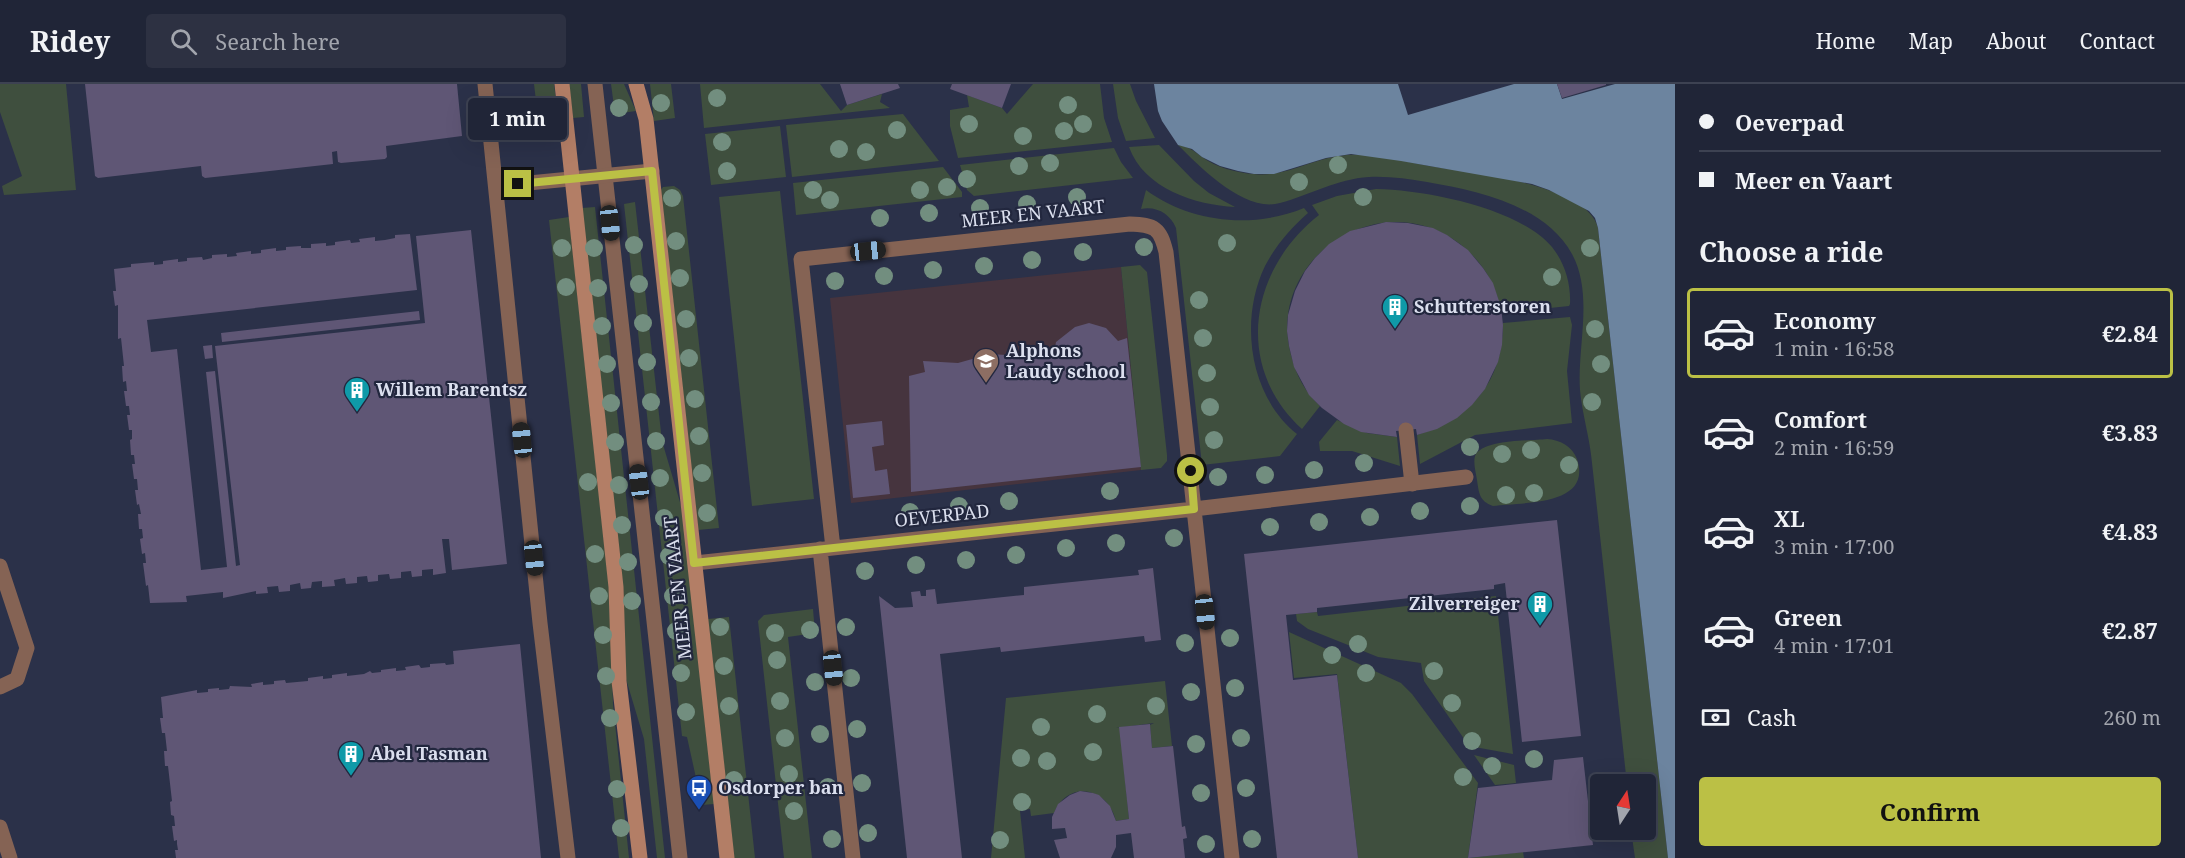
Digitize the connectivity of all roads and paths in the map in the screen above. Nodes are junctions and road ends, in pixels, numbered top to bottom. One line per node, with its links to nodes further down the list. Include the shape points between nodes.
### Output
1 (485, 84): 8 (street)
2 (562, 84): 7 (main road)
3 (595, 84): 6 (street)
4 (636, 84): 5 (main road, MEER EN VAART, via 646,119)
5 (652, 171): 6 (street); 14 (main road, MEER EN VAART)
6 (605, 176): 7 (street); 21 (street)
7 (572, 179): 8 (street); 20 (main road, via 616,587 620,681)
8 (497, 186): 19 (street, via 540,623)
9 (1406, 430): 11 (street)
10 (1466, 477): 11 (street, OEVERPAD)
11 (1412, 484): 12 (street, OEVERPAD)
12 (1194, 509): 13 (street, OEVERPAD); 13 (street, MEER EN VAART, via 1166,252 1162,235 1154,228 1130,224 801,258); 24 (street)
13 (827, 548): 14 (street, OEVERPAD); 23 (street, MEER EN VAART)
14 (694, 563): 22 (main road, MEER EN VAART)
15 (0, 566): 16 (street, via 27,648 17,679)
16 (0, 687)
17 (0, 827): 18 (street)
18 (10, 858)
19 (568, 858)
20 (640, 858)
21 (680, 858)
22 (727, 858)
23 (853, 858)
24 (1232, 858)

